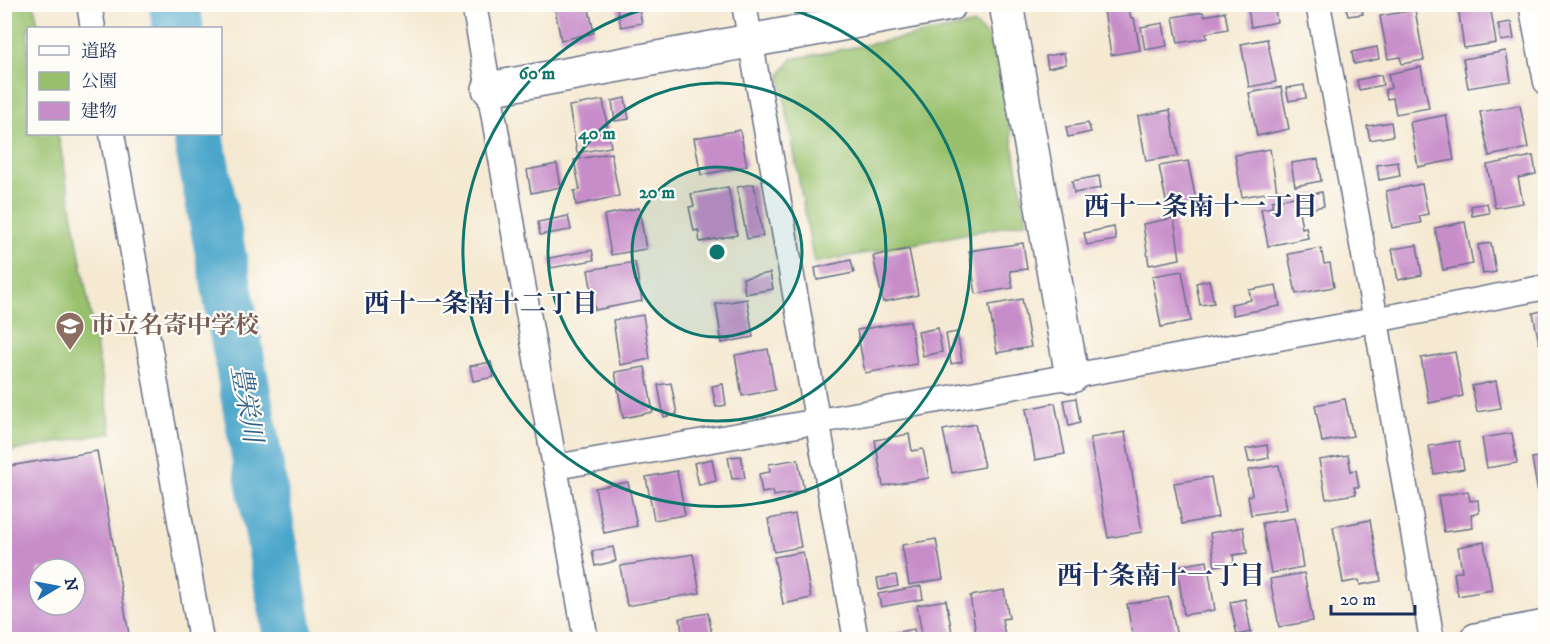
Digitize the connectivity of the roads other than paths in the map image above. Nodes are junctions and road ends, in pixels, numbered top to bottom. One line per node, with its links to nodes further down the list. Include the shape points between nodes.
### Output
1 (89, 4): 8 (street)
2 (474, 4): 11 (street)
3 (744, 4): 9 (street)
4 (950, 4): 9 (street)
5 (1006, 4): 15 (street)
6 (1318, 4): 14 (street)
7 (1531, 4): 10 (street)
8 (93, 27)
9 (750, 40): 11 (street); 16 (street)
10 (1545, 82)
11 (489, 89): 17 (street)
12 (112, 135): 19 (street)
13 (1545, 287): 14 (street)
14 (1376, 321): 15 (street); 22 (street)
15 (1072, 376): 16 (street)
16 (817, 422): 17 (street); 21 (street)
17 (555, 467): 20 (street)
18 (1545, 627): 23 (street)
19 (201, 639)
20 (586, 639)
21 (856, 639)
22 (1432, 639)
23 (1476, 639)

